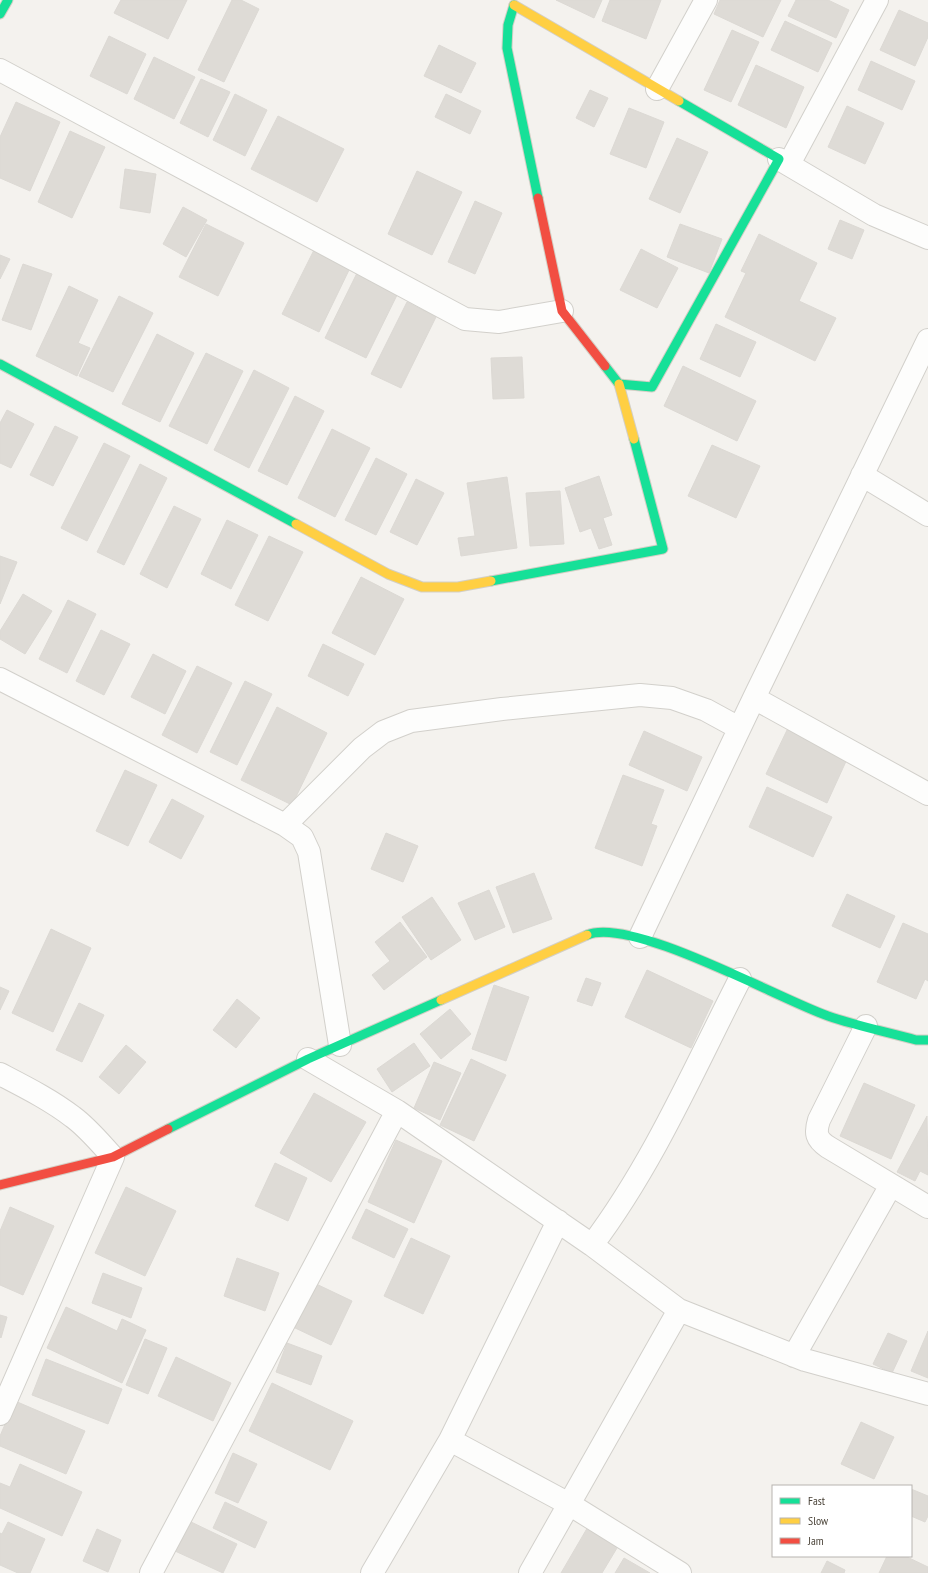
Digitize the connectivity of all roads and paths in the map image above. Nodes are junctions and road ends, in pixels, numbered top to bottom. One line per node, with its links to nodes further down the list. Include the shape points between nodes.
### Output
1 (8, 0): 5 (street)
2 (706, 0): 7 (street)
3 (877, 0): 8 (street)
4 (515, 2): 7 (street); 10 (street, via 508,25 507,48)
5 (0, 14)
6 (0, 70): 10 (street, via 465,319 499,322)
7 (657, 89): 8 (street)
8 (784, 162): 9 (street, via 874,215); 13 (street, via 652,387)
9 (928, 238)
10 (562, 311): 13 (street)
11 (928, 340): 14 (street)
12 (0, 364): 13 (street, via 388,574 422,587 458,587 663,549)
13 (619, 384)
14 (862, 475): 15 (street); 17 (street)
15 (928, 516)
16 (0, 679): 20 (street)
17 (754, 698): 18 (street); 19 (street)
18 (740, 728): 20 (street, via 706,710 672,698 640,695 411,721 384,732 362,748); 21 (street)
19 (928, 794)
20 (286, 825): 25 (street, via 302,837 309,852)
21 (640, 937): 22 (street); 25 (street, via 615,932 592,933)
22 (740, 979): 23 (street, via 828,1016); 34 (street, via 647,1162 614,1217)
23 (866, 1026): 24 (street, via 916,1040); 31 (street, via 815,1132 819,1140 828,1147)
24 (928, 1040)
25 (340, 1045): 26 (street)
26 (308, 1059): 28 (street); 29 (street)
27 (0, 1074): 29 (street, via 73,1117 91,1132)
28 (397, 1111): 33 (street); 41 (street)
29 (113, 1157): 30 (street); 38 (street)
30 (0, 1185)
31 (891, 1185): 32 (street); 36 (street)
32 (928, 1207)
33 (558, 1221): 34 (street); 39 (street)
34 (592, 1245): 35 (street)
35 (679, 1310): 36 (street); 40 (street)
36 (794, 1356): 37 (street)
37 (928, 1394)
38 (0, 1414)
39 (450, 1440): 40 (street); 42 (street)
40 (569, 1504): 43 (street); 44 (street)
41 (151, 1573)
42 (372, 1573)
43 (530, 1573)
44 (680, 1573)

